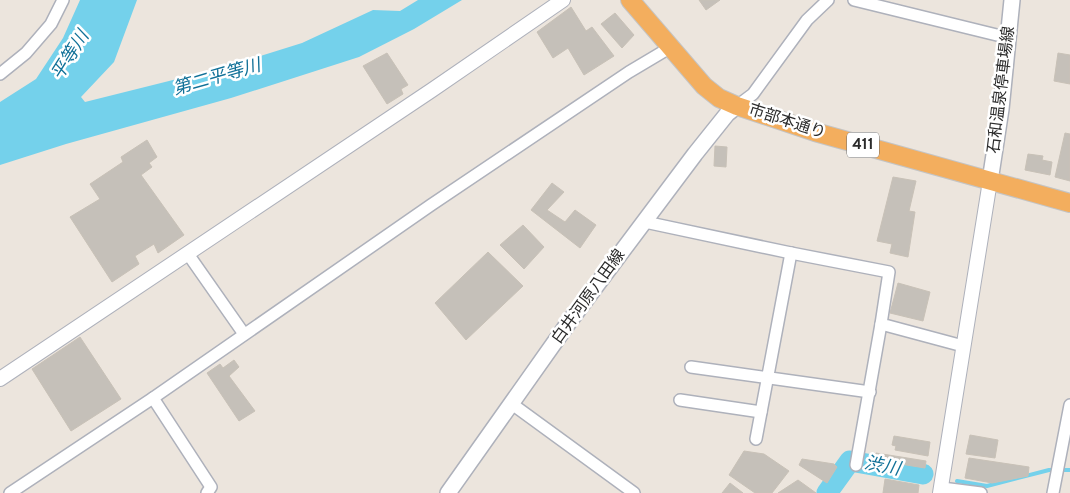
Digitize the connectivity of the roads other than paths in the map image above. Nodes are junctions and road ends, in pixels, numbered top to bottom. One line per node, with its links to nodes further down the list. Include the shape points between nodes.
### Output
1 (63, 0): 9 (street, via 51,24 26,53)
2 (563, 0): 15 (street)
3 (630, 0): 8 (highway, 市部本通り / 411)
4 (828, 0): 10 (street, via 807,20 753,94)
5 (854, 0): 7 (street)
6 (1012, 0): 7 (main road, 石和温泉停車場線)
7 (1009, 38): 11 (main road, 石和温泉停車場線)
8 (671, 47): 10 (highway, 市部本通り / 411, via 704,86); 17 (street, via 447,194)
9 (0, 74)
10 (737, 106): 11 (highway, 市部本通り / 411, via 815,132); 13 (main road, 白井河原八田線, via 695,154)
11 (990, 181): 12 (highway, 市部本通り / 411); 18 (street)
12 (1070, 203)
13 (645, 222): 14 (street); 25 (main road, 白井河原八田線)
14 (791, 253): 16 (street, via 889,272); 20 (street)
15 (188, 254): 17 (street); 21 (street)
16 (881, 324): 18 (street); 22 (street)
17 (244, 334): 23 (street)
18 (963, 346): 30 (street)
19 (691, 366): 20 (street)
20 (768, 377): 22 (street); 27 (street)
21 (0, 378)
22 (870, 392): 29 (street)
23 (153, 398): 31 (street); 32 (street, via 211,487)
24 (680, 400): 27 (street)
25 (512, 404): 33 (main road, 白井河原八田線); 34 (street)
26 (1070, 405): 36 (street)
27 (761, 412): 28 (street)
28 (756, 439)
29 (857, 463)
30 (941, 490): 35 (street)
31 (10, 493)
32 (206, 493)
33 (448, 493)
34 (634, 493)
35 (981, 493)
36 (1053, 493)

